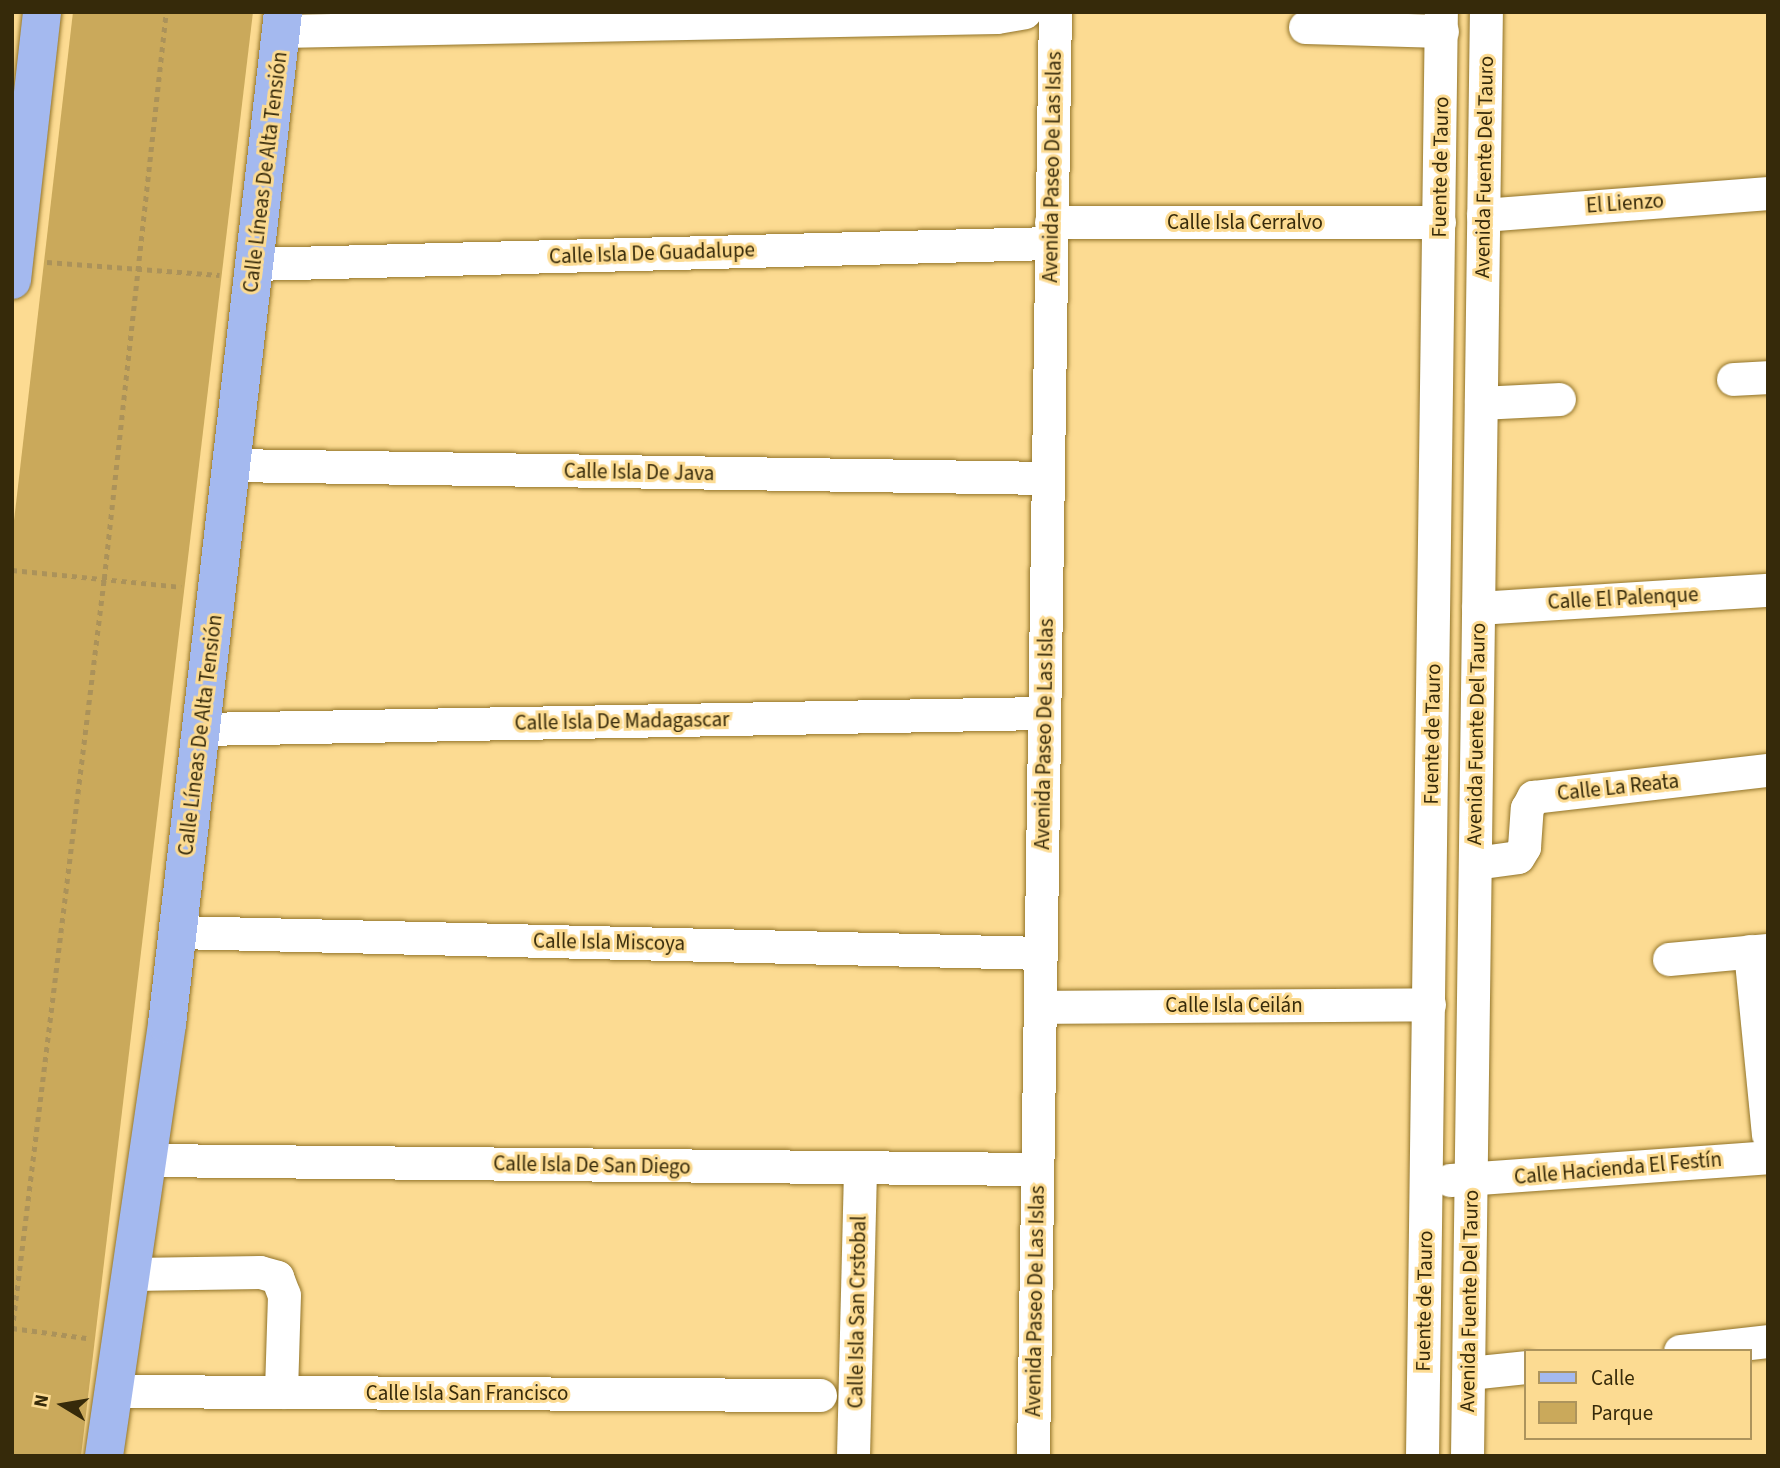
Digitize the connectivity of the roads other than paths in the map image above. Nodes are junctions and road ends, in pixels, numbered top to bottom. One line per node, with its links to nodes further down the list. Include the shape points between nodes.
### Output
1 (42, 12): 8 (main road)
2 (1025, 12): 6 (street, via 983,18)
3 (1055, 12): 12 (street, Avenida Paseo De Las Islas)
4 (1486, 12): 10 (street, Avenida Fuente Del Tauro)
5 (1441, 21): 7 (street); 11 (street, Fuente de Tauro)
6 (282, 22): 14 (main road, Calle Líneas De Alta Tensión)
7 (1305, 27)
8 (23, 77): 13 (main road)
9 (1768, 192): 10 (street, El Lienzo)
10 (1483, 215): 18 (street, Avenida Fuente Del Tauro)
11 (1439, 222): 12 (street, Calle Isla Cerralvo); 31 (street, Fuente de Tauro)
12 (1051, 232): 14 (street, Calle Isla De Guadalupe); 20 (street, Avenida Paseo De Las Islas)
13 (13, 270)
14 (253, 271): 19 (main road, Calle Líneas De Alta Tensión)
15 (1768, 377): 16 (street)
16 (1733, 379)
17 (1559, 399): 18 (street)
18 (1481, 403): 22 (street, Avenida Fuente Del Tauro)
19 (231, 465): 20 (street, Calle Isla De Java); 24 (main road, Calle Líneas De Alta Tensión)
20 (1048, 478): 23 (street, Avenida Paseo De Las Islas)
21 (1768, 590): 22 (street, Calle El Palenque)
22 (1478, 607): 26 (street, Avenida Fuente Del Tauro)
23 (1044, 713): 24 (street, Calle Isla De Madagascar); 29 (street, Avenida Paseo De Las Islas)
24 (201, 729): 27 (main road, Calle Líneas De Alta Tensión)
25 (1768, 771): 26 (street, Calle La Reata, via 1533,797 1518,857)
26 (1475, 863): 39 (street, Avenida Fuente Del Tauro)
27 (177, 932): 29 (street, Calle Isla Miscoya); 35 (main road, Calle Líneas De Alta Tensión)
28 (1759, 951): 30 (street); 33 (street)
29 (1041, 953): 32 (street, Avenida Paseo De Las Islas)
30 (1670, 959)
31 (1429, 1004): 32 (street, Calle Isla Ceilán); 38 (street, Fuente de Tauro)
32 (1040, 1007): 37 (street, Avenida Paseo De Las Islas)
33 (1768, 1134)
34 (1768, 1157): 39 (street, Calle Hacienda El Festín)
35 (147, 1160): 36 (street, Calle Isla De San Diego); 40 (main road, Calle Líneas De Alta Tensión)
36 (860, 1169): 37 (street, Calle Isla De San Diego); 49 (street, Calle Isla San Crstobal)
37 (1037, 1169): 50 (street, Avenida Paseo De Las Islas)
38 (1426, 1180): 39 (street, Calle Hacienda El Festín); 51 (street, Fuente de Tauro)
39 (1471, 1180): 44 (street, Avenida Fuente Del Tauro)
40 (132, 1274): 45 (main road, Calle Líneas De Alta Tensión); 46 (street, via 260,1272 277,1276 284,1295)
41 (1768, 1341): 42 (street)
42 (1697, 1349)
43 (1524, 1367): 44 (street)
44 (1469, 1373): 52 (street, Avenida Fuente Del Tauro)
45 (115, 1391): 46 (street, Calle Isla San Francisco); 48 (main road, Calle Líneas De Alta Tensión)
46 (281, 1392): 47 (street, Calle Isla San Francisco)
47 (820, 1395)
48 (104, 1456)
49 (853, 1456)
50 (1033, 1456)
51 (1422, 1456)
52 (1467, 1456)

